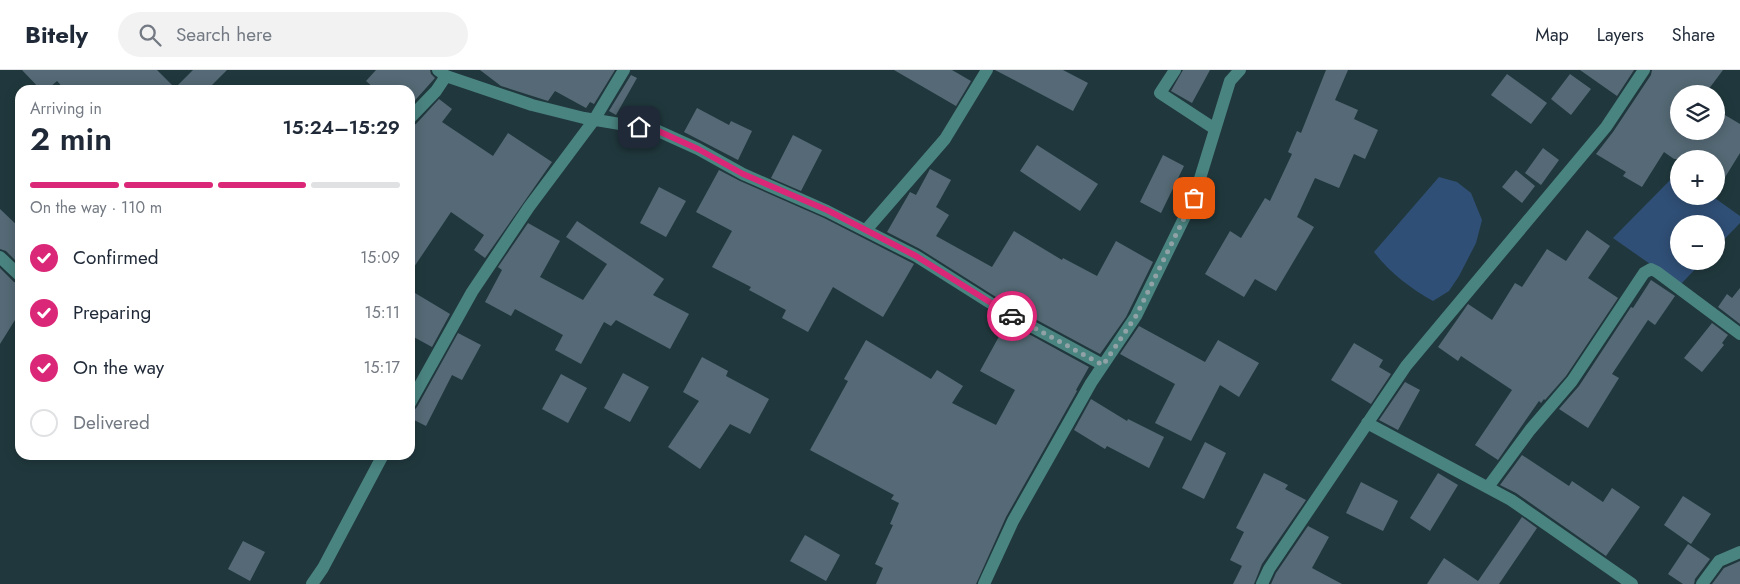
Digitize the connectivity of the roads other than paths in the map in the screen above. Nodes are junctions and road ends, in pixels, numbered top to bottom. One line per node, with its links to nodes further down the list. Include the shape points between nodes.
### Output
1 (624, 70): 8 (street)
2 (987, 70): 10 (street, via 946,139)
3 (1174, 70): 9 (street, via 1160,93)
4 (1240, 70): 9 (street, via 1230,81)
5 (1644, 70): 16 (street, via 1606,127 1406,366)
6 (442, 73): 7 (street, via 436,91); 8 (street, via 532,105)
7 (415, 113)
8 (594, 120): 10 (street, via 656,130); 15 (street, via 529,207 472,292)
9 (1215, 129): 14 (street, via 1194,198 1136,316)
10 (866, 230): 14 (street, via 916,256 1002,311)
11 (0, 257): 12 (street)
12 (15, 271)
13 (1740, 334): 18 (street, via 1657,272 1651,269 1644,273 1572,382 1530,430)
14 (1103, 365): 21 (street, via 1013,521)
15 (415, 394)
16 (1367, 423): 18 (street); 22 (street)
17 (380, 460): 20 (street)
18 (1488, 487): 23 (street)
19 (1740, 552): 24 (street, via 1719,561)
20 (312, 584)
21 (984, 584)
22 (1262, 584)
23 (1632, 584)
24 (1702, 584)

